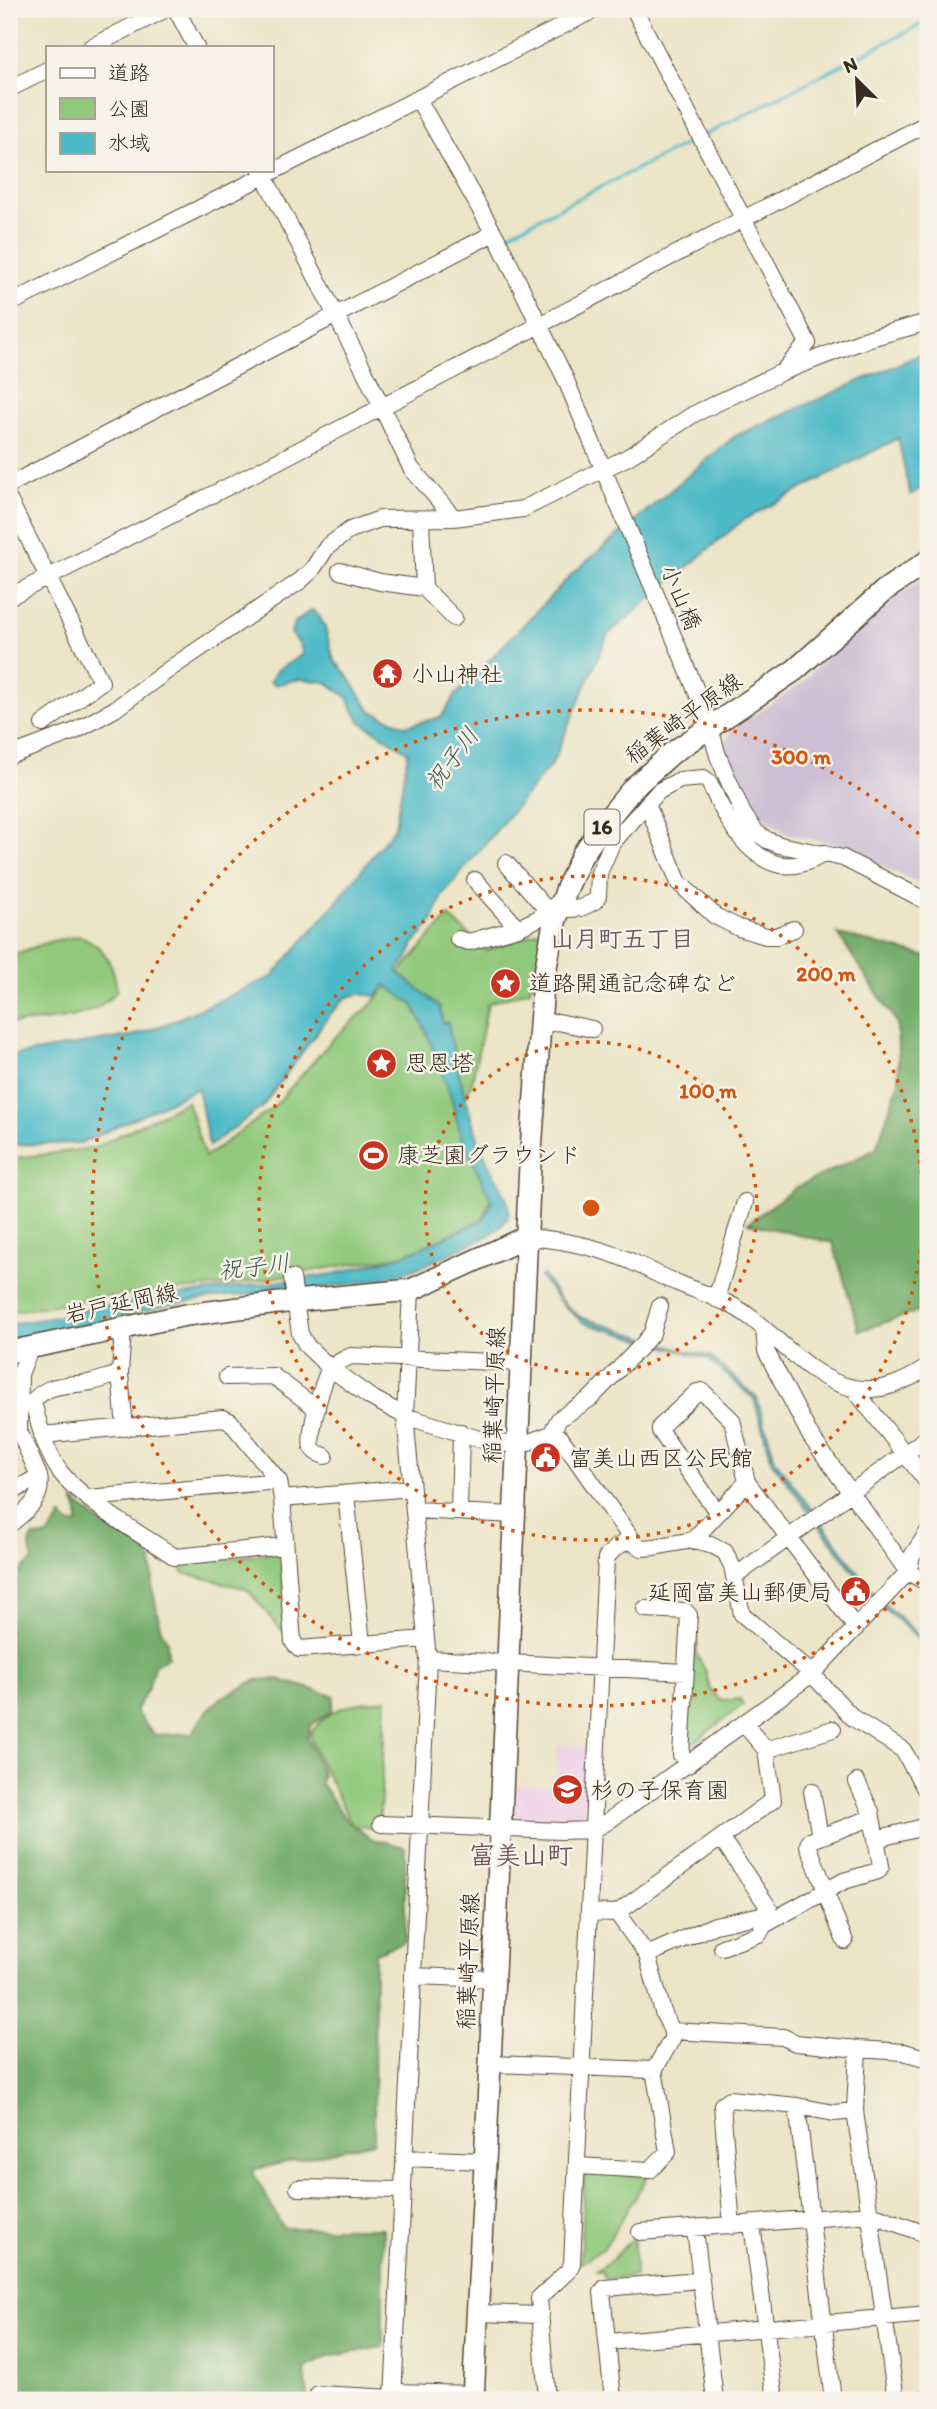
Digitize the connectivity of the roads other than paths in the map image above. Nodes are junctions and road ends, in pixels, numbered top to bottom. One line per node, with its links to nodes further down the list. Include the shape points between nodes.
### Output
1 (166, 9): 5 (street)
2 (176, 9): 6 (street)
3 (596, 9): 9 (street)
4 (634, 9): 13 (street)
5 (94, 46)
6 (194, 46)
7 (46, 70): 8 (street)
8 (9, 89)
9 (418, 99): 11 (street); 14 (street, 小山橋)
10 (928, 123): 13 (street)
11 (273, 167)
12 (262, 172): 15 (street); 16 (street)
13 (744, 219): 18 (street); 19 (street, via 808,343)
14 (494, 233): 16 (street); 18 (street, 小山橋)
15 (9, 304)
16 (335, 317): 20 (street); 22 (street)
17 (928, 322): 19 (street, via 870,338)
18 (540, 324): 20 (street); 21 (street, 小山橋)
19 (782, 372): 21 (street, via 694,414)
20 (382, 407): 24 (street, via 411,468); 28 (street)
21 (604, 470): 24 (street, via 523,509); 32 (street, 小山橋)
22 (9, 485)
23 (9, 500): 28 (street)
24 (454, 518): 25 (street)
25 (421, 520): 29 (street); 34 (street, via 380,519 350,530 327,547 300,581 116,709 75,731)
26 (928, 561): 32 (main road, 稲葉崎平原線 / 16, via 885,590 795,670)
27 (340, 571): 29 (street)
28 (48, 578): 30 (street); 33 (street, via 101,682)
29 (424, 588): 31 (street)
30 (9, 597)
31 (454, 618)
32 (708, 721): 36 (street, 小山橋); 40 (main road, 稲葉崎平原線 / 16, via 633,788 606,821 582,855)
33 (43, 724)
34 (9, 755)
35 (647, 804): 36 (street, via 680,780 704,778); 40 (street, via 612,843 599,873 595,901 581,908); 42 (street, via 679,883 715,916 766,936)
36 (735, 818): 39 (street, via 767,840 843,858)
37 (506, 863): 40 (street)
38 (475, 880): 41 (street)
39 (928, 902)
40 (557, 907): 41 (street); 44 (main road, 稲葉崎平原線 / 16)
41 (519, 928): 43 (street, via 469,942)
42 (794, 929)
43 (458, 939)
44 (540, 1025): 45 (street, via 558,1022); 47 (main road, 稲葉崎平原線 / 16)
45 (592, 1029)
46 (746, 1202): 50 (street)
47 (526, 1237): 49 (main road, 岩戸延岡線); 50 (street, via 590,1247); 57 (main road, 稲葉崎平原線 / 16)
48 (292, 1278): 51 (street)
49 (411, 1290): 51 (main road, 岩戸延岡線); 56 (street)
50 (716, 1299): 54 (street)
51 (294, 1301): 53 (main road, 岩戸延岡線); 59 (street, via 300,1335)
52 (660, 1306): 68 (street, via 646,1341 591,1398 559,1419)
53 (123, 1328): 55 (main road, 岩戸延岡線); 60 (street)
54 (764, 1329): 62 (street, via 832,1382); 79 (street, via 766,1352 797,1414)
55 (19, 1351): 66 (street)
56 (408, 1358): 57 (street); 59 (street, via 351,1356); 64 (street)
57 (520, 1363): 71 (main road, 稲葉崎平原線 / 16)
58 (928, 1367): 62 (street, via 893,1386)
59 (330, 1368): 63 (street); 64 (street)
60 (120, 1374): 65 (street); 69 (street, via 63,1384 38,1395 33,1402)
61 (227, 1377): 63 (street, via 273,1376)
62 (855, 1389): 72 (street)
63 (317, 1409): 73 (street, via 312,1448)
64 (405, 1416): 67 (street); 78 (street)
65 (125, 1428): 69 (street); 75 (street, via 223,1418)
66 (14, 1432): 74 (street)
67 (461, 1432): 71 (street, via 489,1442); 85 (street)
68 (551, 1434): 71 (street); 91 (street, via 564,1441)
69 (42, 1435): 82 (street, via 61,1472)
70 (928, 1437): 72 (street)
71 (518, 1443): 87 (main road, 稲葉崎平原線 / 16)
72 (905, 1454): 77 (street); 79 (street)
73 (325, 1456)
74 (39, 1476): 80 (street); 88 (street, via 36,1499)
75 (279, 1481): 82 (street); 83 (street)
76 (747, 1482): 86 (street); 86 (street, via 732,1420 702,1391 697,1392 660,1431); 90 (street)
77 (928, 1483)
78 (412, 1488): 81 (street); 84 (street)
79 (851, 1493): 90 (street); 94 (street)
80 (9, 1494)
81 (346, 1494): 83 (street); 100 (street)
82 (89, 1498): 93 (street, via 175,1557)
83 (282, 1499): 93 (street)
84 (414, 1510): 85 (street); 99 (street)
85 (459, 1512): 87 (street)
86 (718, 1513): 92 (street)
87 (516, 1515): 102 (main road, 稲葉崎平原線 / 16)
88 (9, 1525)
89 (928, 1532): 94 (street, via 912,1556)
90 (787, 1538): 95 (street); 98 (street)
91 (631, 1539): 92 (street, via 642,1548); 103 (street, via 606,1558)
92 (693, 1540): 95 (street, via 725,1552)
93 (285, 1546): 100 (street, via 293,1642 299,1649)
94 (908, 1572): 96 (street); 98 (street)
95 (734, 1577): 105 (street, via 742,1614)
96 (928, 1583)
97 (645, 1609): 104 (street, via 689,1615)
98 (856, 1628): 105 (street)
99 (426, 1639): 100 (street); 101 (street)
100 (362, 1644)
101 (428, 1659): 102 (street); 115 (street)
102 (509, 1664): 103 (street); 117 (main road, 稲葉崎平原線 / 16)
103 (601, 1668): 104 (street); 118 (street)
104 (685, 1672): 109 (street, via 681,1755)
105 (812, 1674): 106 (street); 112 (street, via 853,1718 902,1750)
106 (745, 1725): 108 (street); 109 (street)
107 (833, 1730): 108 (street)
108 (766, 1750): 120 (street, via 772,1800)
109 (688, 1765): 118 (street)
110 (858, 1782): 113 (street)
111 (812, 1791): 119 (street)
112 (928, 1794)
113 (871, 1818): 119 (street); 121 (street)
114 (381, 1824): 115 (street)
115 (422, 1824): 117 (street); 128 (street)
116 (928, 1826): 121 (street)
117 (500, 1829): 118 (street); 129 (main road, 稲葉崎平原線 / 16)
118 (593, 1830): 123 (street)
119 (820, 1837): 122 (street, via 808,1845)
120 (721, 1838): 124 (street); 127 (street, via 769,1908 761,1915 715,1925)
121 (877, 1839): 122 (street, via 878,1871)
122 (825, 1891): 125 (street); 126 (street, via 764,1925 759,1934)
123 (589, 1912): 124 (street); 134 (street)
124 (617, 1913): 127 (street)
125 (845, 1941)
126 (722, 1948)
127 (647, 1955): 130 (street)
128 (413, 1976): 129 (street); 138 (street)
129 (494, 1979): 133 (main road, 稲葉崎平原線 / 16)
130 (672, 2031): 131 (street, via 783,2037 796,2043); 135 (street)
131 (858, 2049): 132 (street); 137 (street)
132 (921, 2057)
133 (491, 2064): 134 (street); 139 (main road, 稲葉崎平原線 / 16)
134 (581, 2067): 135 (street); 140 (street)
135 (654, 2070): 140 (street, via 668,2152 650,2170)
136 (797, 2106): 137 (street, via 834,2113); 144 (street); 146 (street, via 730,2099 722,2105)
137 (855, 2111): 143 (street)
138 (404, 2158): 139 (street); 142 (street)
139 (485, 2161): 151 (main road, 稲葉崎平原線 / 16)
140 (577, 2166): 153 (street, via 572,2263 539,2298)
141 (298, 2188): 142 (street)
142 (403, 2190): 160 (street)
143 (871, 2214): 144 (street); 149 (street); 154 (street)
144 (810, 2219): 145 (street); 155 (street)
145 (752, 2224): 146 (street); 156 (street)
146 (732, 2226): 147 (street)
147 (695, 2229): 148 (street); 150 (street)
148 (640, 2232)
149 (928, 2235)
150 (699, 2280): 157 (street); 158 (street, via 605,2288)
151 (478, 2313): 153 (street); 161 (main road, 稲葉崎平原線 / 16)
152 (928, 2314): 154 (street)
153 (541, 2315): 163 (street)
154 (884, 2319): 155 (street); 168 (street)
155 (824, 2324): 156 (street); 167 (street)
156 (765, 2329): 157 (street); 166 (street)
157 (707, 2335): 158 (street); 165 (street)
158 (608, 2342): 164 (street)
159 (318, 2394): 160 (street)
160 (393, 2397): 161 (street)
161 (473, 2397)
162 (928, 2398): 169 (street)
163 (547, 2400)
164 (613, 2400)
165 (715, 2400)
166 (775, 2400)
167 (833, 2400)
168 (896, 2400)
169 (917, 2400)

